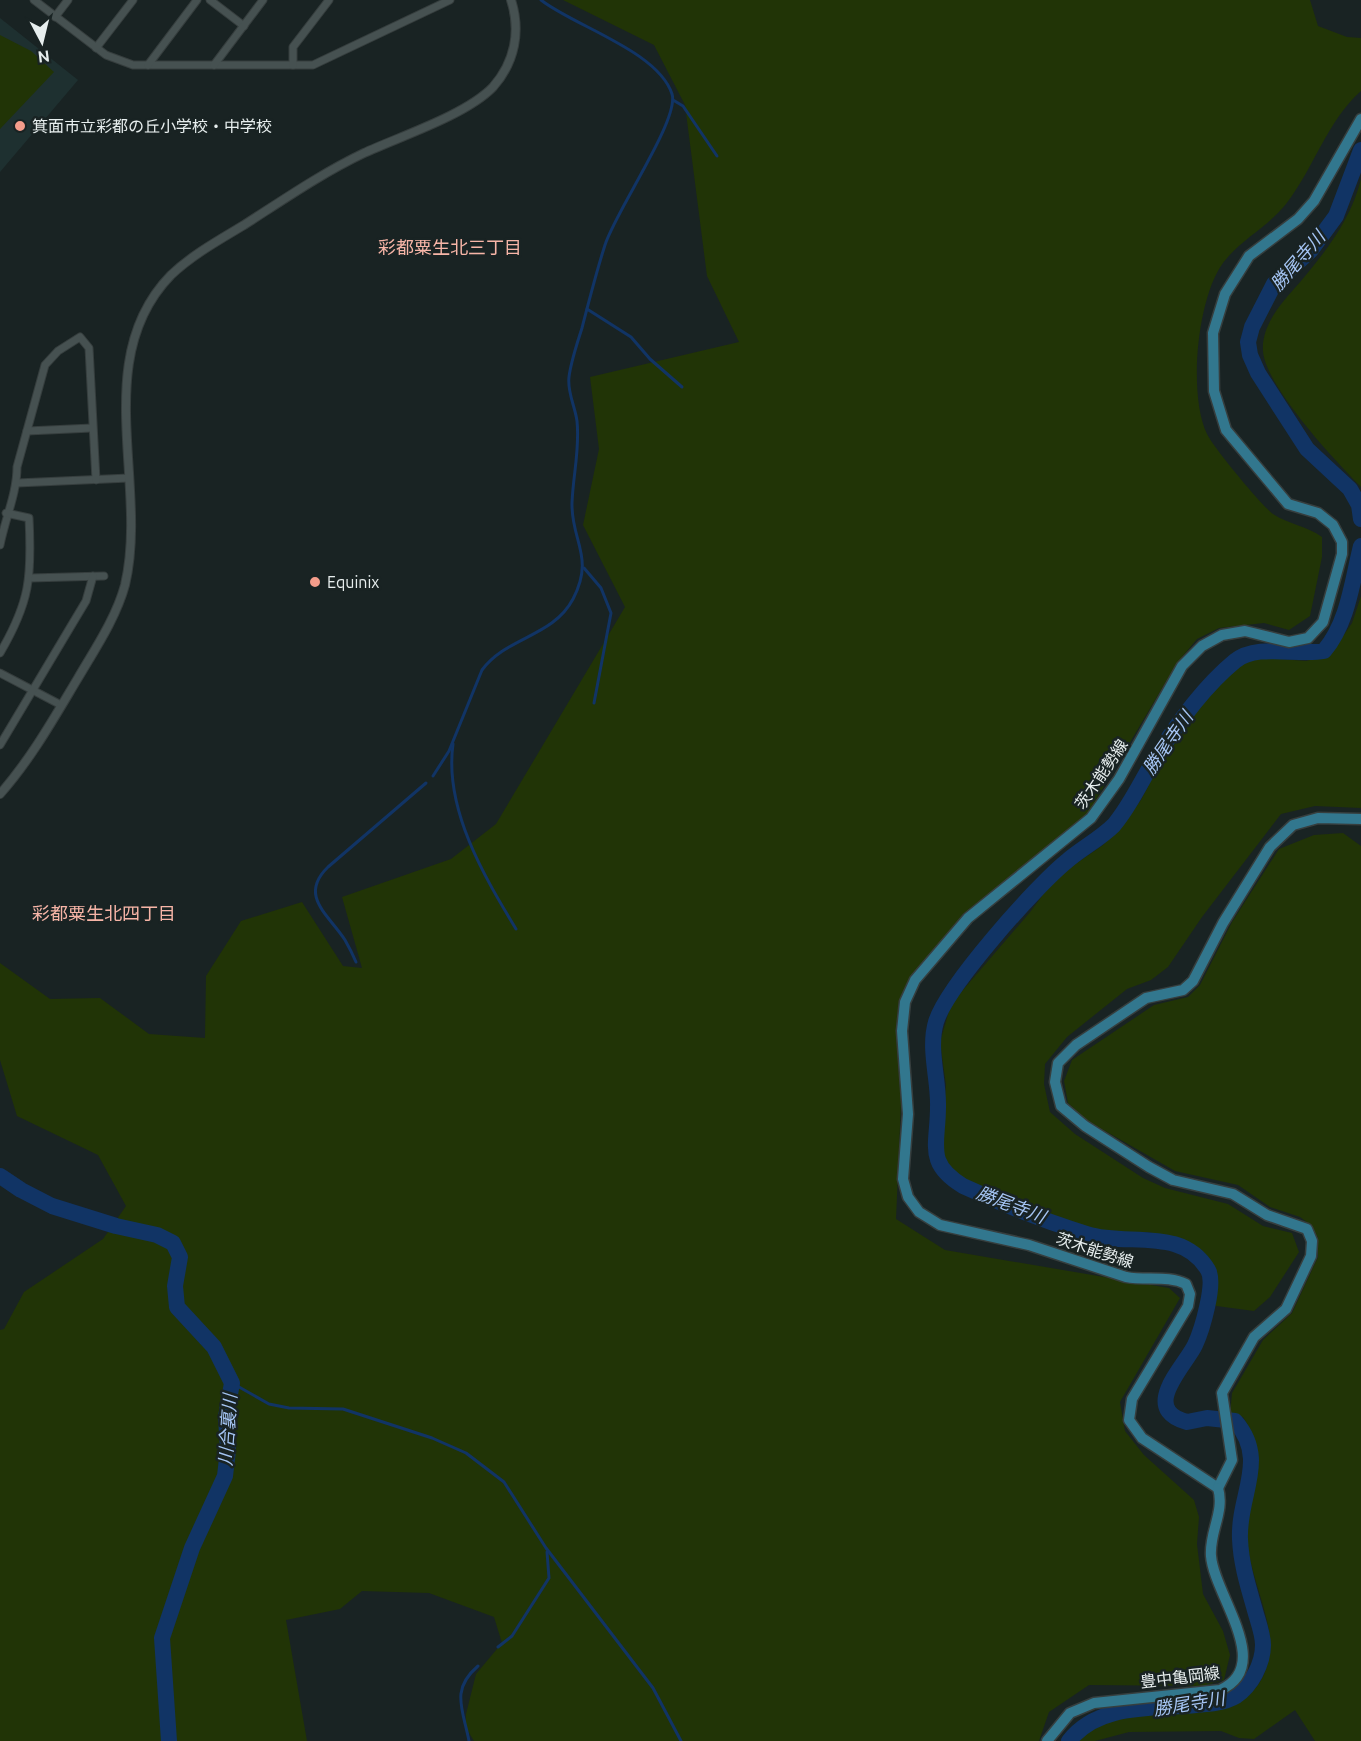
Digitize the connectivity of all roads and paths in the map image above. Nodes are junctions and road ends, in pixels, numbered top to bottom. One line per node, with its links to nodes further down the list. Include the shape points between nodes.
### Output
1 (34, 0): 10 (street)
2 (68, 0): 10 (street)
3 (133, 0): 12 (street)
4 (197, 0): 14 (street)
5 (210, 0): 11 (street)
6 (263, 0): 11 (street)
7 (329, 0): 15 (street, via 293,47)
8 (450, 0): 15 (street, via 313,65)
9 (511, 0): 19 (street, via 515,46 503,75 481,98 309,183 196,255 157,292 144,311 130,351)
10 (56, 17): 12 (street)
11 (244, 26): 13 (street)
12 (96, 48): 14 (street, via 117,61)
13 (214, 64): 14 (street); 15 (street)
14 (148, 65)
15 (293, 65)
16 (1361, 119): 34 (main road, 茨木能勢線, via 1314,201 1298,219 1249,256 1225,294 1213,333 1214,391 1226,430 1288,504 1318,513 1334,525 1342,542 1323,622 1308,639 1289,642 1245,632 1222,635 1202,646 1182,666 1119,779 1091,818 969,918 915,980 905,1002 902,1031 908,1114 903,1179 908,1197 919,1212 940,1225 1029,1245 1126,1277 1176,1279 1186,1284 1190,1294 1188,1306 1132,1399 1129,1420 1142,1438)
17 (92, 428): 18 (street); 18 (street, via 89,348 80,336 45,365); 20 (street)
18 (27, 431): 21 (street, via 17,467)
19 (129, 478): 20 (street); 30 (street, via 131,536 124,587 108,627)
20 (96, 480): 21 (street)
21 (17, 483): 22 (street)
22 (6, 513): 23 (street); 26 (street, via 29,518)
23 (0, 545)
24 (93, 576): 25 (street); 26 (street); 29 (street, via 86,601)
25 (104, 576)
26 (30, 578): 27 (street, via 22,614)
27 (0, 653)
28 (0, 673): 29 (street)
29 (33, 692): 30 (street); 31 (street)
30 (61, 705): 32 (street, via 32,754)
31 (0, 746)
32 (0, 794)
33 (1361, 819): 34 (main road, via 1318,818 1293,825 1270,847 1223,922 1194,981 1183,990 1146,998 1077,1045 1058,1063 1055,1082 1061,1106 1085,1126 1173,1180 1233,1194 1267,1215 1307,1229 1312,1241 1311,1256 1286,1309 1254,1337 1222,1393 1232,1460)
34 (1218, 1488): 35 (main road, 豊中亀岡線, via 1221,1508 1211,1537 1211,1559 1239,1634 1244,1656 1240,1673 1231,1685 1220,1690 1094,1703 1070,1713)
35 (1047, 1741)

